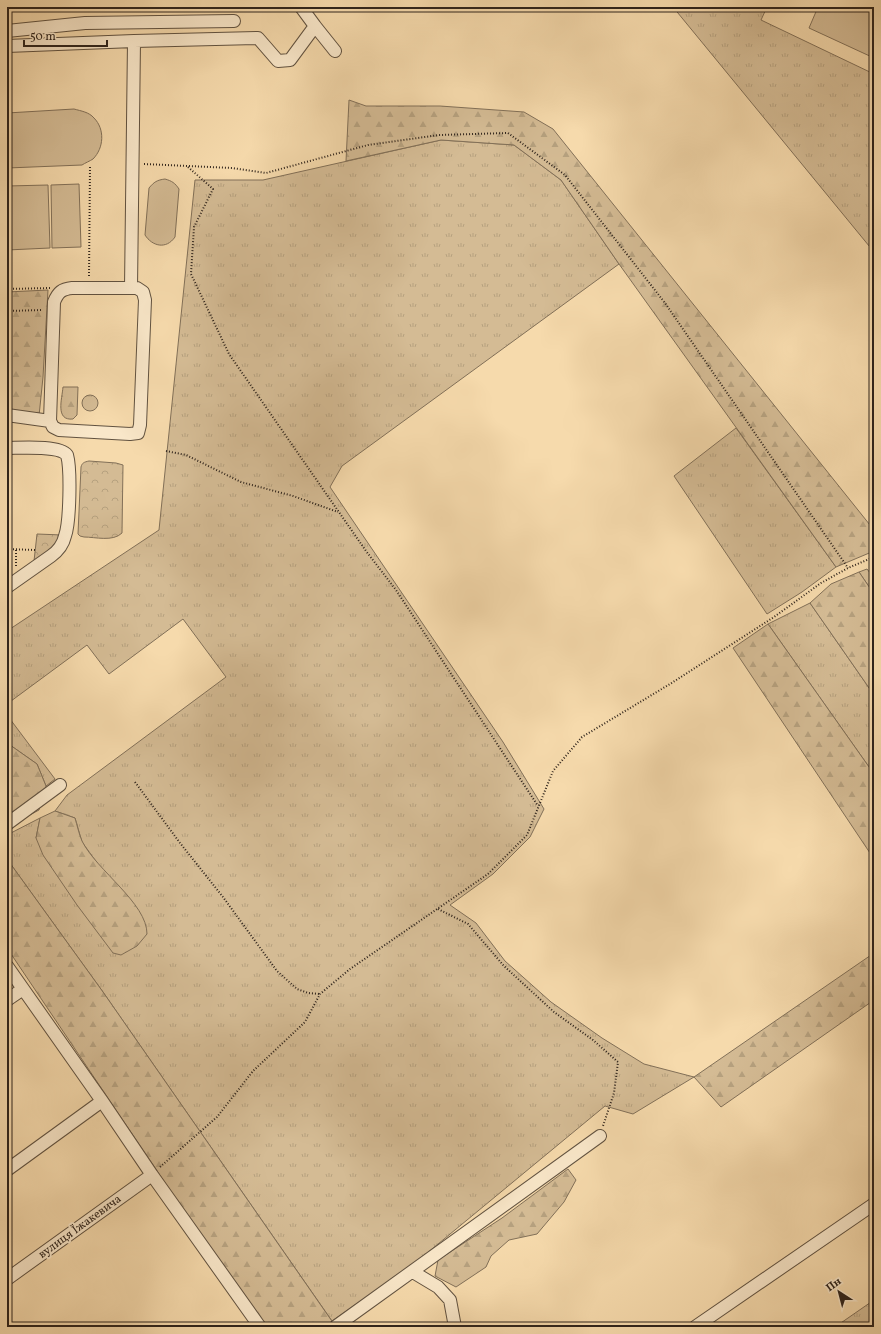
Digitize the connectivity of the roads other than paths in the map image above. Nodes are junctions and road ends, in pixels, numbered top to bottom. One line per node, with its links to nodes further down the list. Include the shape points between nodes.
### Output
1 (301, 7): 3 (street)
2 (234, 21): 4 (street, via 85,23)
3 (315, 26): 5 (street, via 290,60 278,61 258,38); 7 (street)
4 (7, 31)
5 (134, 41): 6 (street); 8 (street)
6 (7, 46)
7 (335, 51)
8 (131, 288): 10 (street, via 72,288 63,289 58,294 54,302); 10 (street, via 138,288 143,292 145,300 138,433 65,431 53,427)
9 (7, 415): 10 (street)
10 (50, 421)
11 (7, 448): 12 (street, via 62,451 67,455 69,469 66,532 62,544 51,556)
12 (7, 587)
13 (60, 785): 14 (street)
14 (7, 824)
15 (7, 966): 16 (street)
16 (23, 989): 17 (street); 18 (street)
17 (7, 1000)
18 (102, 1101): 20 (street); 21 (street)
19 (600, 1136): 23 (street)
20 (7, 1170)
21 (152, 1175): 24 (street, вулиця Їжакевича); 25 (street)
22 (874, 1204): 28 (street)
23 (413, 1272): 26 (street); 27 (street, via 438,1287 450,1300)
24 (7, 1280)
25 (260, 1327)
26 (335, 1327)
27 (455, 1327)
28 (695, 1327)

